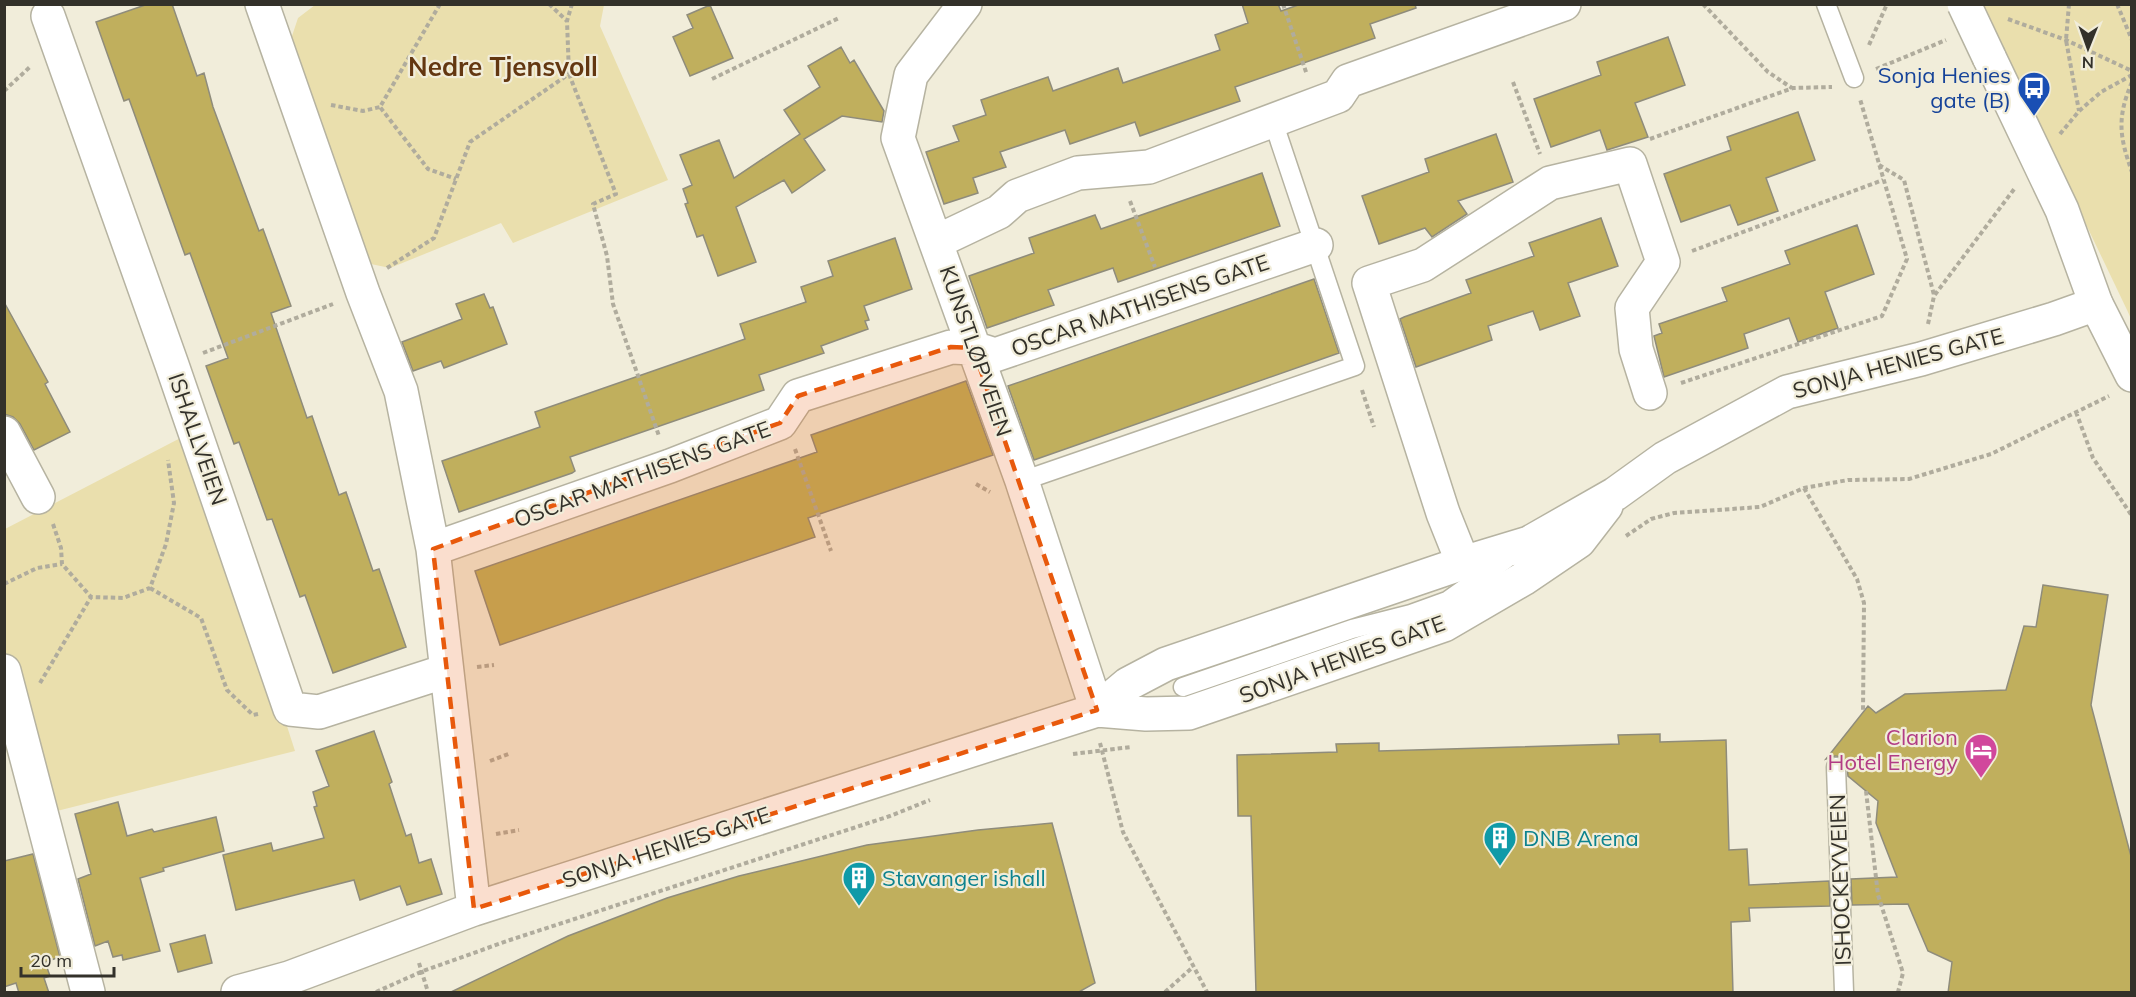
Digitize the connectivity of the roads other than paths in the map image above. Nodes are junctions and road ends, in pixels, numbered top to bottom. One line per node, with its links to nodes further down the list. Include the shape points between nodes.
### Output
1 (965, 4): 9 (street, KUNSTLØPVEIEN, via 911,75 898,138)
2 (1564, 4): 8 (street, via 1348,81 1338,96)
3 (1826, 4): 7 (lane)
4 (1964, 4): 11 (street, bridge, via 2062,210)
5 (271, 7): 20 (street, via 293,97 401,391)
6 (48, 16): 23 (street, ISHALLVEIEN, via 290,709 319,712)
7 (1854, 78)
8 (1273, 121): 9 (street, via 1149,167 1078,173 1017,196 999,212); 10 (lane)
9 (938, 241): 12 (street, KUNSTLØPVEIEN)
10 (1316, 245): 12 (street, OSCAR MATHISENS GATE, via 995,356); 16 (lane, via 1355,366)
11 (2096, 304): 13 (street); 17 (street, SONJA HENIES GATE, via 1921,358 1787,392 1665,459)
12 (973, 348): 16 (street, KUNSTLØPVEIEN); 20 (street, OSCAR MATHISENS GATE, via 951,347 798,396 780,423)
13 (2122, 385)
14 (1650, 393): 21 (street, via 1636,349 1632,308 1663,262 1630,164 1550,183 1423,265 1369,283 1443,513)
15 (4, 433): 18 (street)
16 (1022, 481): 26 (street, KUNSTLØPVEIEN)
17 (1615, 494): 19 (street, SONJA HENIES GATE); 26 (street, SONJA HENIES GATE, via 1579,541 1444,625 1189,713)
18 (38, 497)
19 (1529, 543): 21 (street, SONJA HENIES GATE); 22 (lane, via 1447,601)
20 (433, 549): 23 (street)
21 (1448, 568): 22 (lane, via 1399,606); 26 (street, SONJA HENIES GATE, via 1166,664 1128,684)
22 (1352, 629): 25 (lane)
23 (446, 670): 28 (street)
24 (4, 671): 29 (street)
25 (1183, 687)
26 (1097, 710): 28 (street, SONJA HENIES GATE)
27 (1836, 767): 31 (lane, ISHOCKEYVEIEN)
28 (474, 909): 30 (street, SONJA HENIES GATE)
29 (88, 993)
30 (238, 993)
31 (1844, 993)

